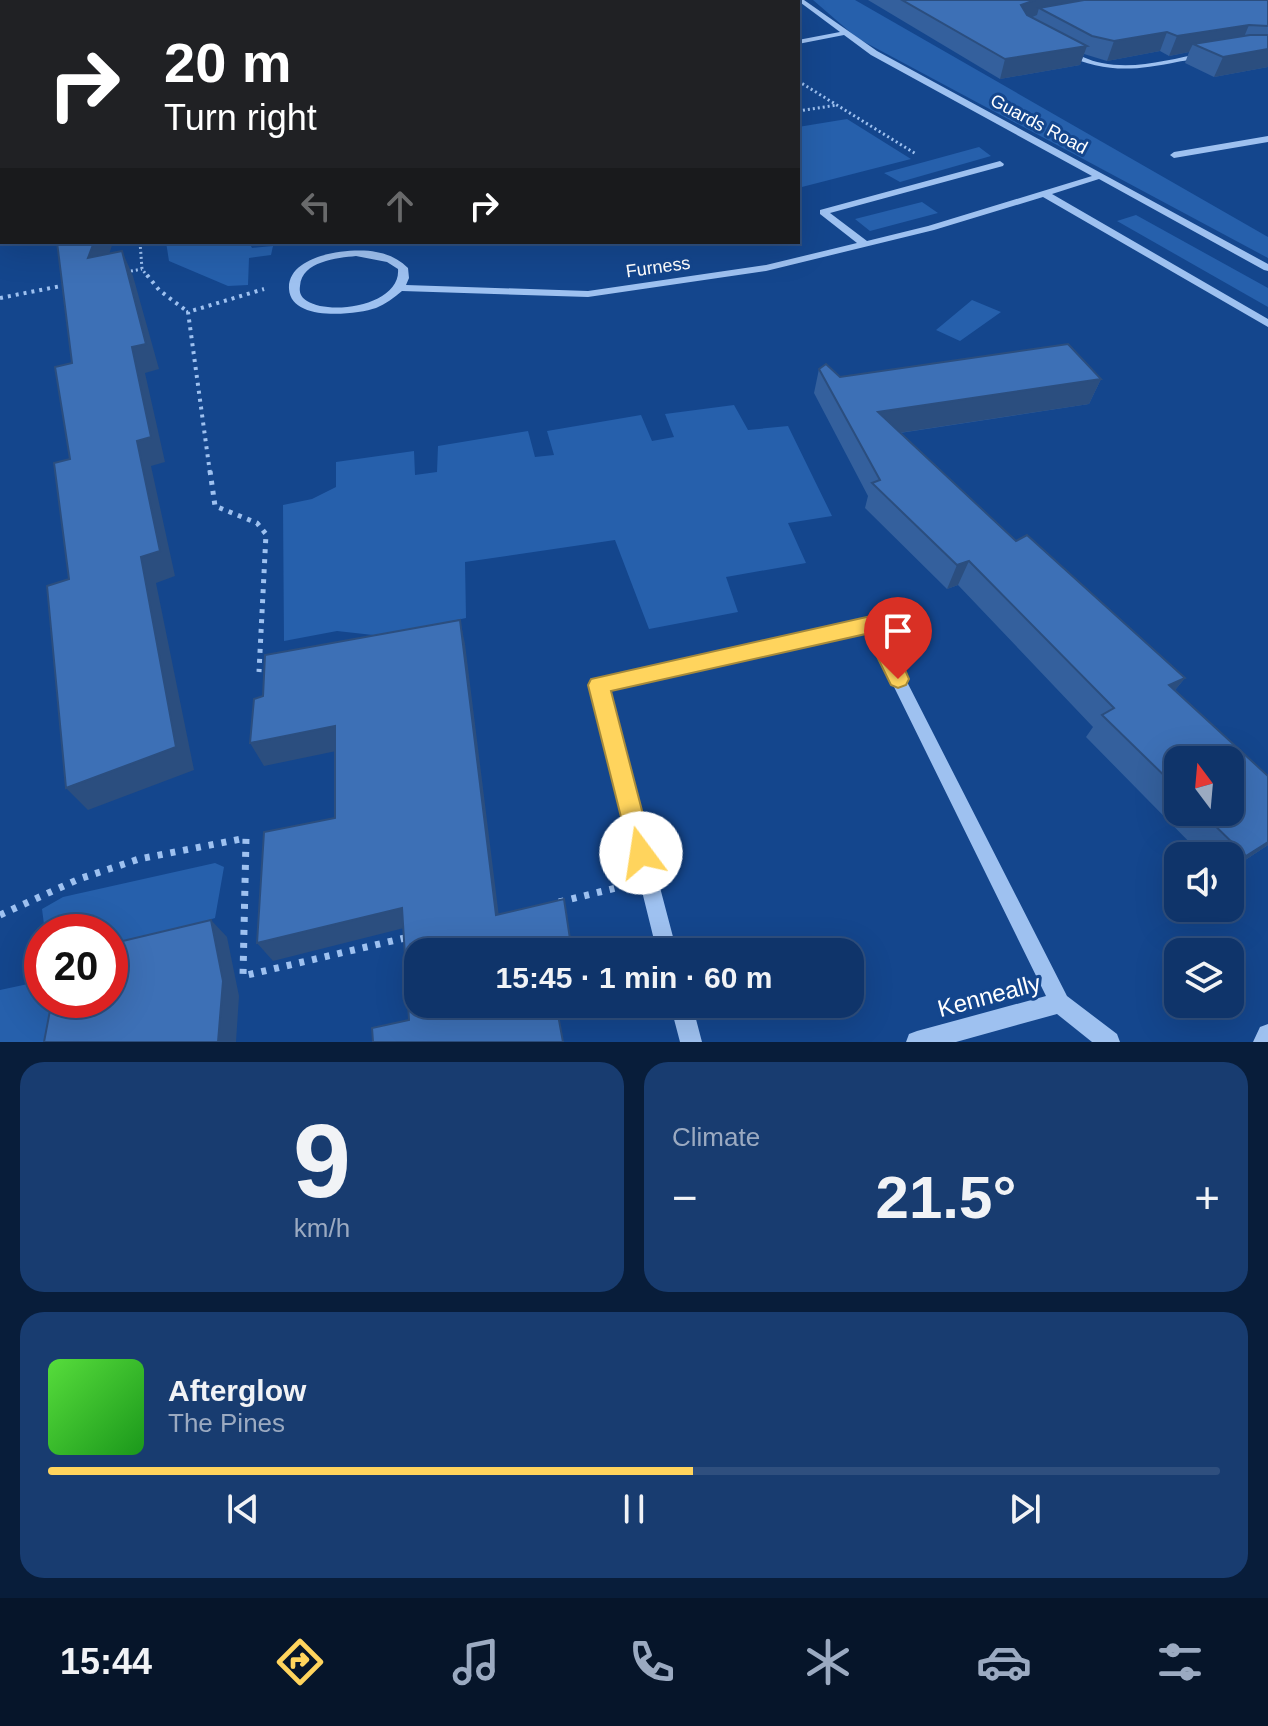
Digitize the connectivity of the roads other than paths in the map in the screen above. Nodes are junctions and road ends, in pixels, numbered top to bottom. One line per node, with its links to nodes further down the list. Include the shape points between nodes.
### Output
1 (800, 0): 2 (street, Guards Road)
2 (843, 33): 3 (street); 9 (street, Guards Road)
3 (800, 42)
4 (1051, 44): 5 (street, via 1119,69)
5 (1211, 54)
6 (1268, 139): 7 (street)
7 (1174, 155)
8 (1000, 164): 11 (street, via 823,212)
9 (1101, 176): 10 (street, Furness); 12 (street, Guards Road)
10 (1044, 193): 11 (street, Furness); 14 (street)
11 (865, 244): 13 (street, Furness, via 766,268 588,294)
12 (1268, 268)
13 (399, 288): 13 (street, Furness, via 374,304 338,311 321,310 298,298 294,289 295,280 316,262 350,252 384,255 403,268)
14 (1268, 324)
15 (663, 938): 16 (street, via 599,685 871,625)
16 (1060, 1003): 20 (street, Kenneally); 21 (street, Kenneally)
17 (685, 1018): 19 (street)
18 (1268, 1035): 22 (street)
19 (691, 1042)
20 (917, 1042)
21 (1109, 1042)
22 (1264, 1042)

